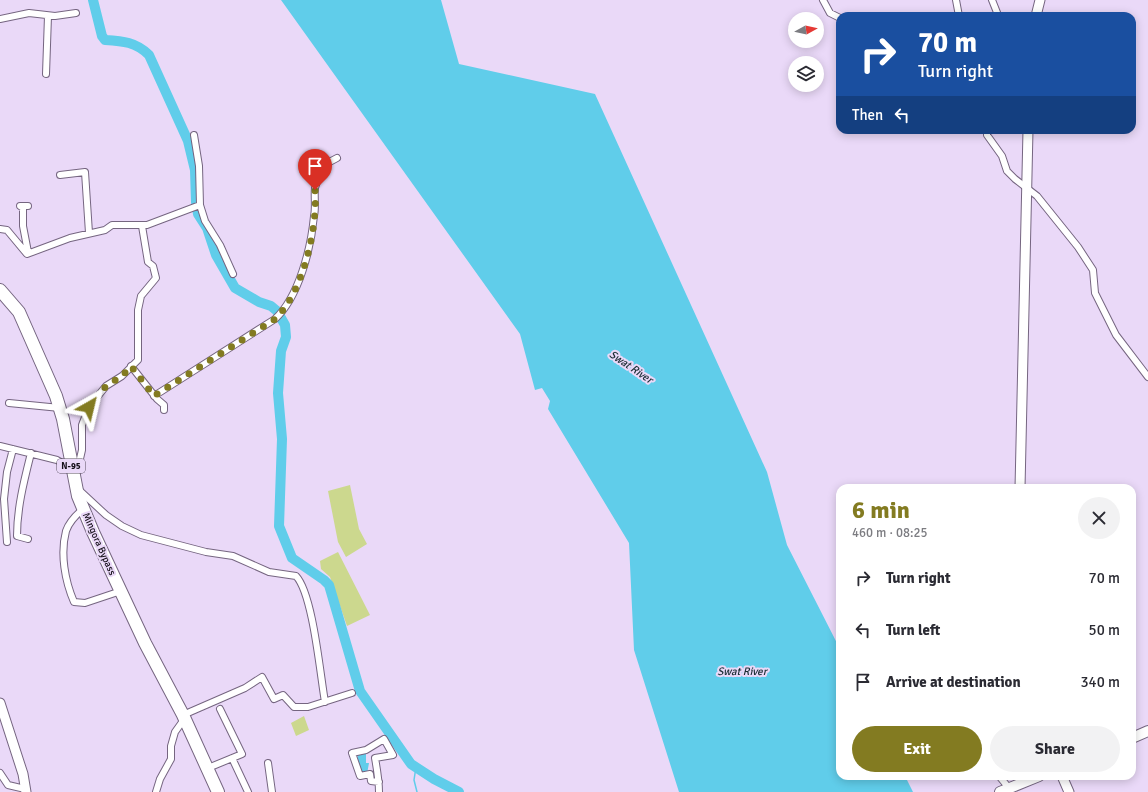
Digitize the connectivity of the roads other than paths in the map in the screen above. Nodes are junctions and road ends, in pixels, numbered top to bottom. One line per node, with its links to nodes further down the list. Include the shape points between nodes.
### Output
1 (822, 0): 10 (street, via 830,13)
2 (956, 0): 5 (street)
3 (992, 0): 6 (street)
4 (1040, 0): 7 (main road)
5 (958, 12)
6 (997, 12)
7 (1037, 12)
8 (76, 13): 9 (street)
9 (48, 16): 11 (street, via 30,13); 12 (street)
10 (836, 16)
11 (0, 19)
12 (46, 74)
13 (988, 134): 18 (street, via 1002,156 1007,170)
14 (1028, 134): 18 (main road)
15 (194, 135): 19 (street, via 199,166)
16 (337, 158): 29 (street, via 320,167 315,190 312,232 299,279 284,311)
17 (60, 176): 23 (street, via 85,172)
18 (1027, 188): 28 (street, via 1037,196 1074,241 1093,270 1095,293 1116,335); 37 (main road)
19 (200, 205): 21 (street); 25 (street, via 205,221)
20 (28, 206): 24 (street, via 20,206 23,208 23,226)
21 (142, 226): 23 (street, via 112,225 105,230); 27 (street, via 148,262 153,266 156,278 141,296 138,310 138,360)
22 (0, 229): 23 (street, via 7,230 27,254)
23 (89, 233)
24 (28, 252)
25 (233, 274)
26 (0, 290): 31 (highway, Mingora Bypass / N-95, via 19,312 27,327)
27 (131, 366): 29 (street); 36 (street, via 122,376 106,386 89,407 82,425 79,463)
28 (1148, 377)
29 (154, 396): 32 (street, via 164,405)
30 (9, 403): 31 (street)
31 (60, 408): 36 (highway, Mingora Bypass / N-95)
32 (164, 410)
33 (0, 446): 34 (street)
34 (12, 448): 35 (street); 41 (street, via 4,499)
35 (30, 453): 36 (street, via 57,460); 40 (street, via 17,520 17,536)
36 (72, 468): 38 (highway, Mingora Bypass / N-95)
37 (1020, 484)
38 (76, 488): 39 (highway, Mingora Bypass / N-95); 44 (street, via 106,515 141,535 206,552 233,556 269,572 296,576 304,592 311,617)
39 (83, 509): 42 (highway, Mingora Bypass / N-95); 42 (street, via 66,531 64,547 64,561 74,602 85,603)
40 (28, 539)
41 (7, 542)
42 (121, 591): 47 (highway, Mingora Bypass / N-95)
43 (352, 693): 44 (street)
44 (324, 702): 47 (street, via 308,707 294,707 284,695 274,699 262,677)
45 (0, 703): 58 (main road)
46 (220, 709): 50 (street, via 242,754)
47 (184, 716): 52 (highway, Mingora Bypass / N-95); 60 (street, via 171,746 172,760 160,779)
48 (1148, 731): 49 (main road)
49 (1136, 736)
50 (232, 758): 52 (street); 62 (street)
51 (268, 763): 63 (street)
52 (208, 768): 61 (highway, Mingora Bypass / N-95)
53 (0, 773): 58 (street, via 8,785)
54 (1000, 780): 59 (street)
55 (1029, 780): 59 (main road)
56 (1064, 780): 65 (main road)
57 (379, 782): 57 (street, via 371,781 370,774 360,776 352,754 366,750 384,739 393,755 375,758); 64 (street)
58 (26, 790)
59 (1004, 790)
60 (156, 792)
61 (218, 792)
62 (248, 792)
63 (272, 792)
64 (379, 792)
65 (1069, 792)

